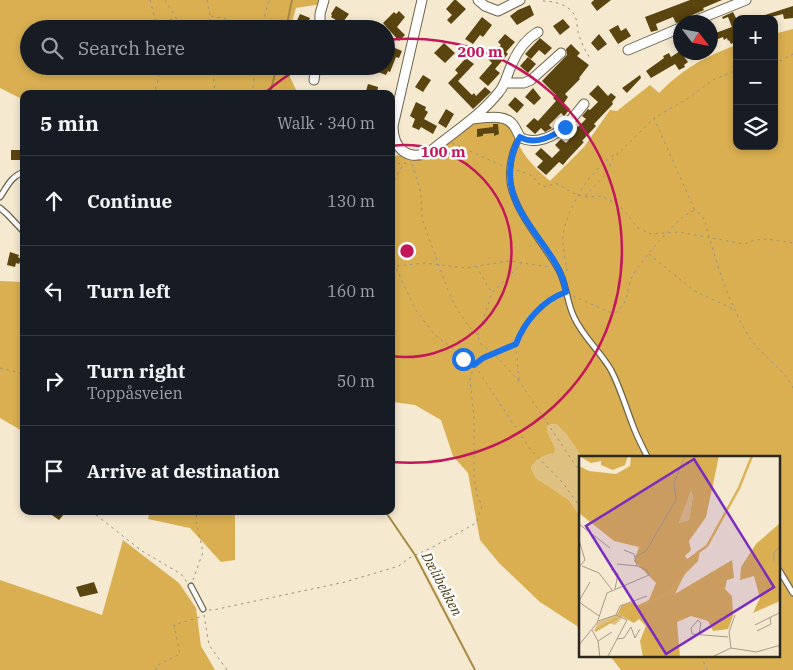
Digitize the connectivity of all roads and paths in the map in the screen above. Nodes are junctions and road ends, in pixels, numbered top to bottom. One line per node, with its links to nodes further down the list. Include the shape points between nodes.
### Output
1 (150, 0): 16 (path)
2 (165, 0): 15 (path)
3 (207, 0): 14 (path)
4 (266, 0): 12 (path)
5 (269, 0): 12 (path)
6 (324, 0): 22 (street)
7 (422, 0): 41 (street)
8 (478, 0): 9 (street, via 498,11)
9 (520, 0)
10 (746, 0): 13 (street)
11 (543, 1): 28 (path, via 551,1 572,11 583,48)
12 (267, 5): 21 (path)
13 (709, 15)
14 (210, 16): 19 (path); 20 (path)
15 (176, 18): 17 (path); 18 (path)
16 (155, 20)
17 (168, 20)
18 (180, 20)
19 (209, 20)
20 (227, 20)
21 (263, 20)
22 (320, 20)
23 (673, 31): 25 (street)
24 (538, 32): 36 (street, via 512,63)
25 (628, 50)
26 (561, 53): 36 (street, via 531,80)
27 (793, 54): 29 (path)
28 (590, 58)
29 (778, 62)
30 (733, 72): 42 (path, via 713,80)
31 (159, 75): 37 (path)
32 (214, 75): 38 (path)
33 (255, 75): 39 (path)
34 (315, 75): 35 (street)
35 (314, 80)
36 (505, 83): 43 (street)
37 (156, 89)
38 (215, 90)
39 (253, 90)
40 (584, 104): 44 (street, via 556,134 530,141)
41 (395, 112)
42 (654, 118): 47 (path); 57 (path)
43 (472, 119): 44 (street, via 503,118 515,127); 45 (street)
44 (520, 137): 50 (lane)
45 (444, 140): 46 (street, via 416,156 401,150); 50 (path)
46 (395, 142)
47 (620, 152): 53 (path, via 611,156); 54 (path, via 612,160 607,173)
48 (404, 163): 49 (path); 52 (path); 64 (path, via 412,163 421,193 422,219)
49 (395, 164)
50 (510, 168): 53 (path, via 532,176 541,186 558,184); 67 (lane, via 511,186 521,215)
51 (20, 173): 55 (lane)
52 (395, 179)
53 (578, 194): 54 (path); 68 (path, via 563,236)
54 (585, 196): 59 (path, via 602,196 619,204 638,228 651,234)
55 (0, 197)
56 (0, 208): 58 (lane)
57 (695, 211): 59 (path); 60 (path, via 700,214)
58 (20, 228)
59 (665, 233): 60 (path); 62 (path)
60 (709, 237): 61 (path, via 744,244 766,239); 71 (path)
61 (793, 243)
62 (649, 254): 69 (path, via 632,276 625,304 617,312 609,312); 71 (path, via 693,290)
63 (522, 263): 66 (path, via 509,261); 67 (path); 70 (path)
64 (439, 265): 65 (path); 66 (path); 72 (path, via 456,307)
65 (396, 266): 75 (path, via 415,309 434,334)
66 (476, 266): 70 (path)
67 (558, 267): 69 (lane)
68 (568, 278)
69 (566, 292): 73 (path, via 541,307 520,333); 80 (lane, via 574,319 618,383)
70 (492, 293): 72 (path)
71 (734, 310): 79 (path, via 751,340 787,376)
72 (477, 336): 74 (path, via 480,344)
73 (516, 344): 74 (path); 78 (path)
74 (494, 354): 75 (path); 78 (path)
75 (474, 365): 82 (path, via 530,449 563,483); 88 (path, via 470,380 474,475 476,494 482,506 476,523 399,566 335,584 213,610)
76 (0, 368): 77 (path)
77 (20, 373)
78 (519, 381): 81 (path)
79 (793, 388)
80 (647, 456)
81 (579, 471)
82 (579, 506)
83 (96, 515): 86 (path, via 142,550 181,574)
84 (197, 515): 86 (path, via 204,552)
85 (780, 572): 87 (lane)
86 (191, 586): 88 (lane)
87 (793, 593)
88 (203, 609): 89 (path)
89 (204, 615): 91 (path, via 174,625 180,654 156,666); 92 (path, via 209,645)
90 (702, 658): 93 (path)
91 (156, 670)
92 (227, 670)
93 (707, 670)

